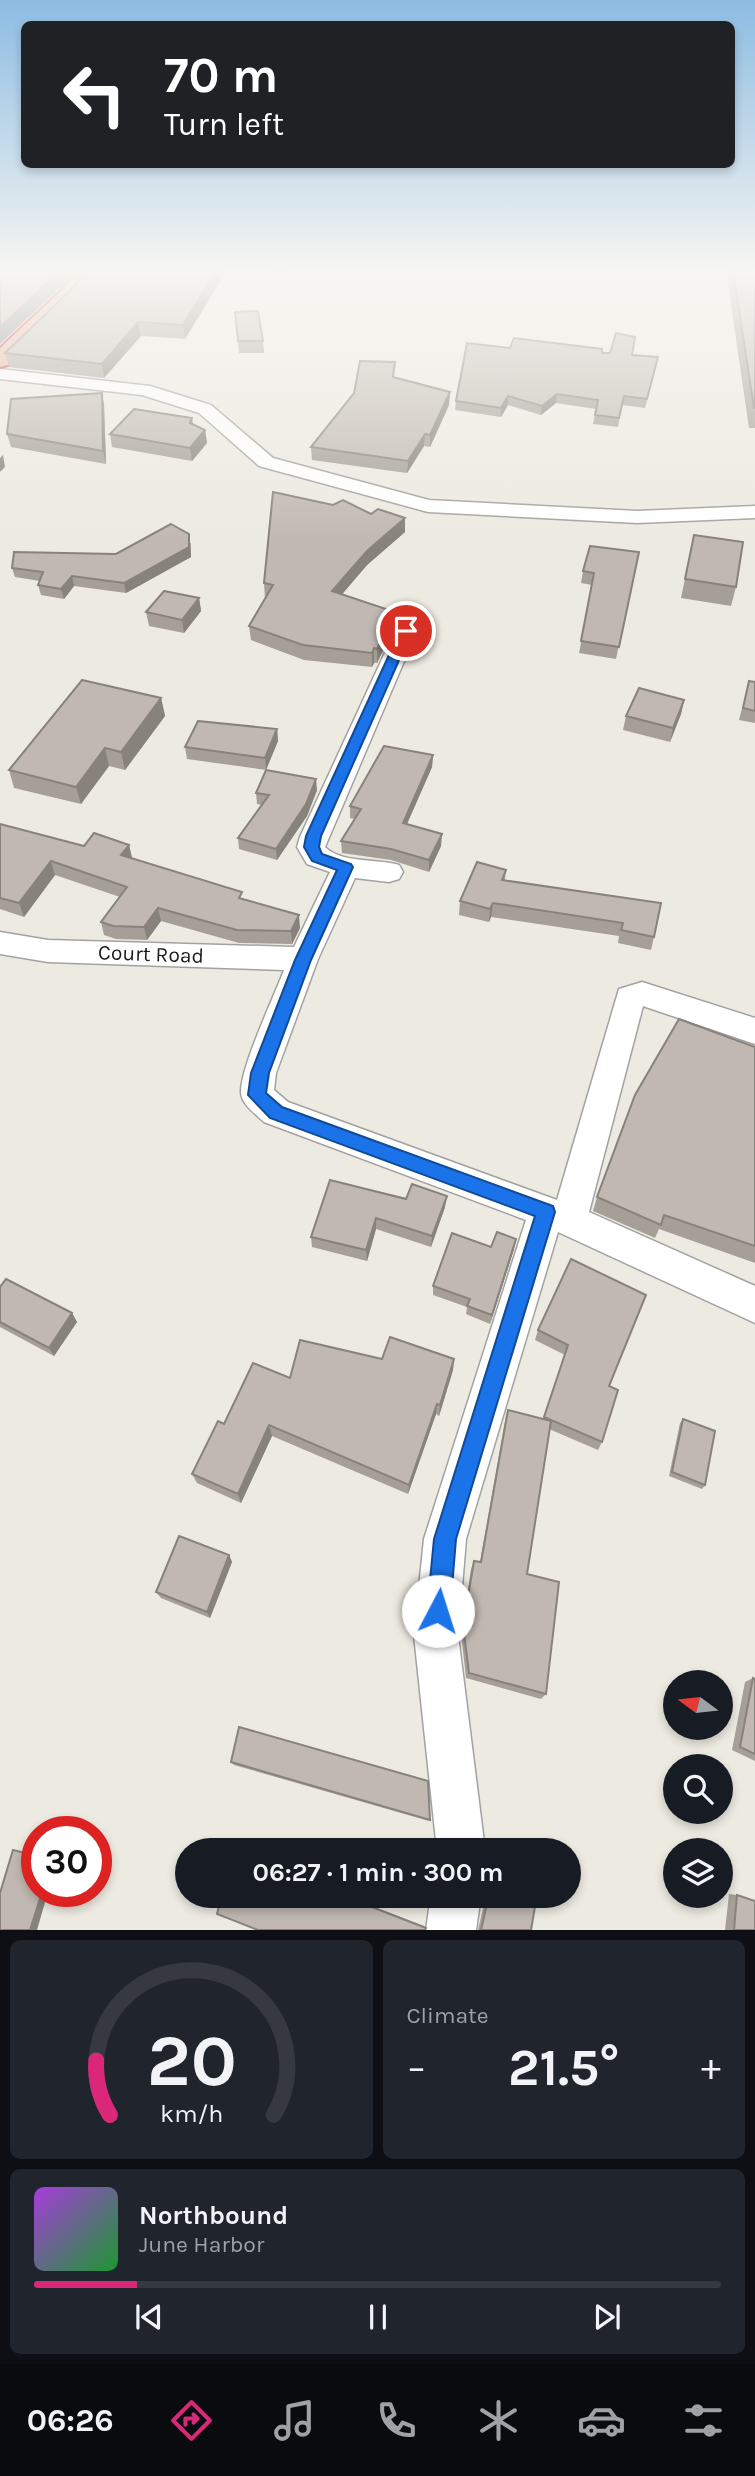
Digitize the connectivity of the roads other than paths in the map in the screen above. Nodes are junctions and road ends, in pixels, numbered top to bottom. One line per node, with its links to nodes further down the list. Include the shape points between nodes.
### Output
1 (0, 374): 2 (street, via 144,390 205,409 265,462 428,506 638,517)
2 (755, 512)
3 (406, 631): 4 (street, via 311,847 317,858)
4 (346, 867): 5 (street); 7 (street)
5 (389, 872)
6 (0, 943): 7 (street, Court Road, via 48,951)
7 (303, 960): 9 (street, via 260,1073 257,1095 276,1112)
8 (755, 1031): 9 (street, via 660,998 642,994 631,998)
9 (557, 1216): 10 (street); 11 (street, via 445,1539 436,1635)
10 (755, 1305)
11 (460, 1838)
12 (454, 1908): 13 (street)
13 (451, 1930)

